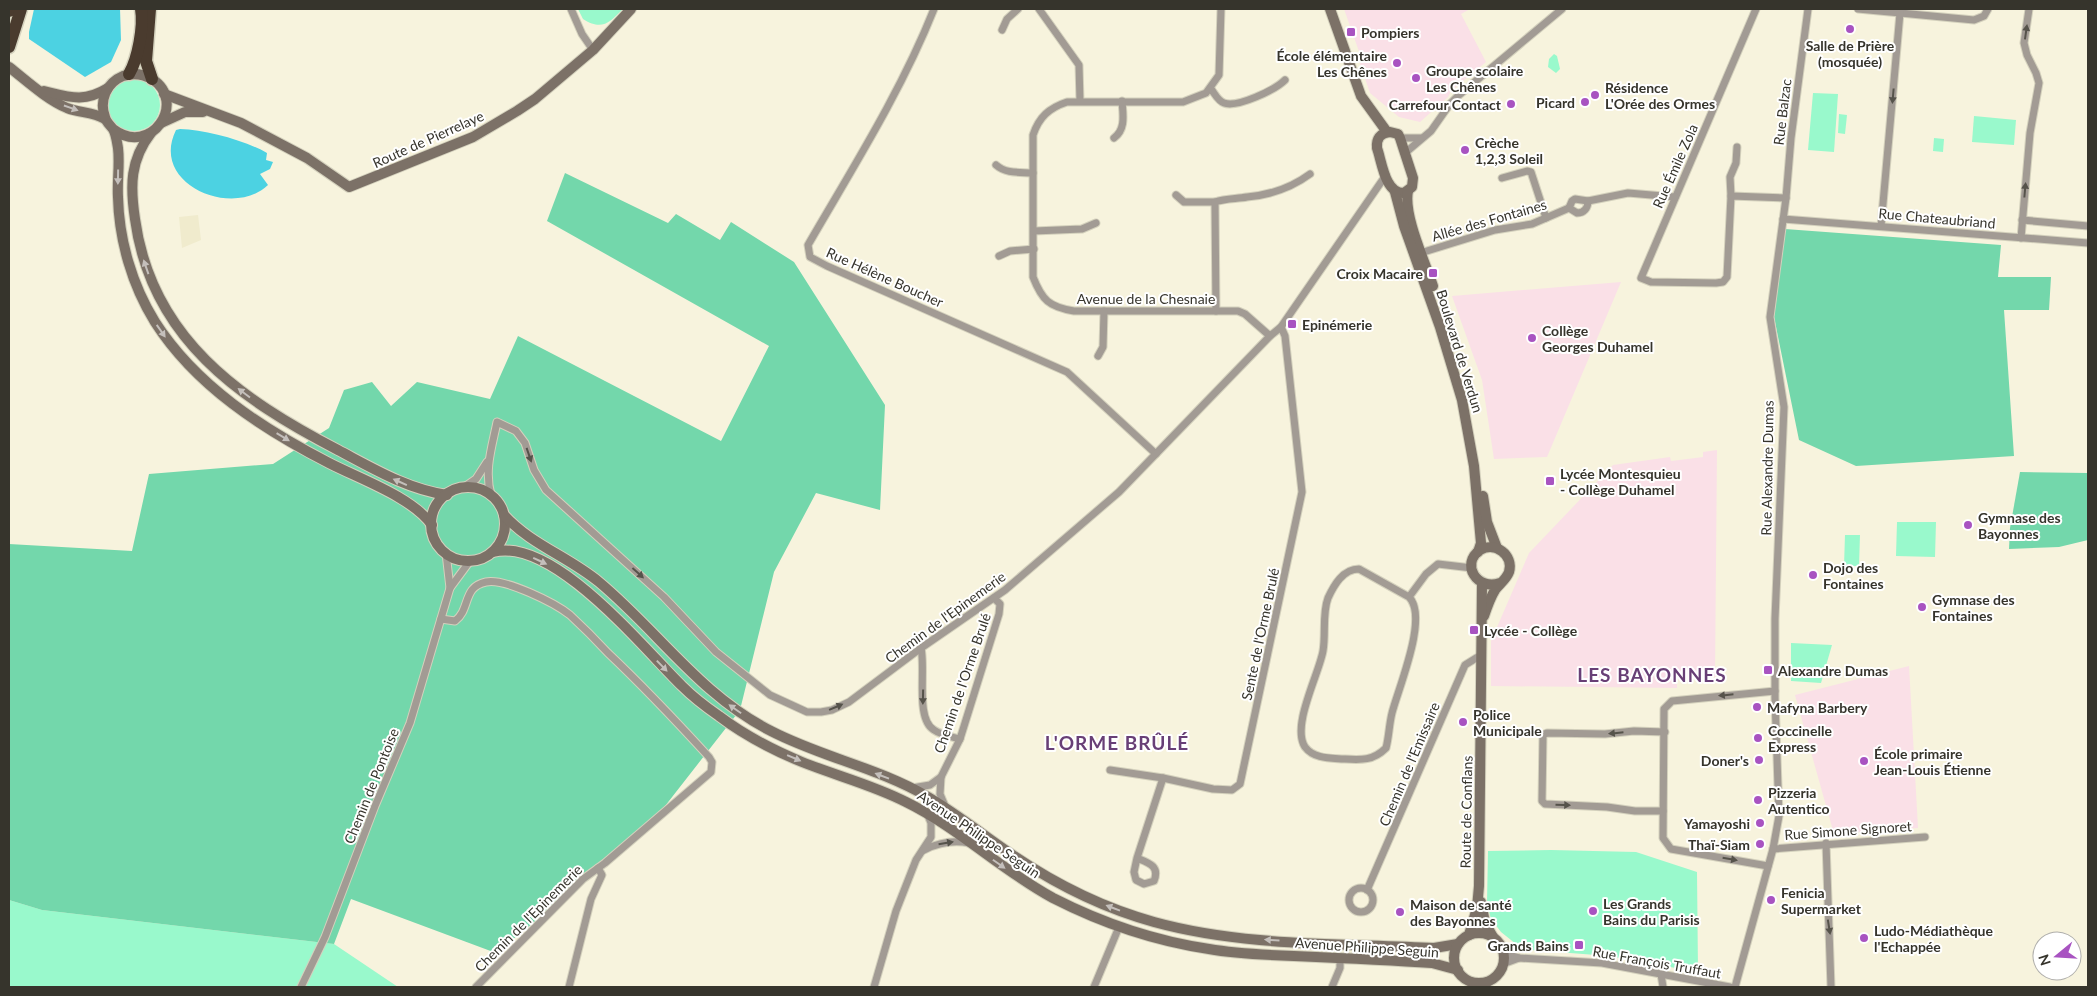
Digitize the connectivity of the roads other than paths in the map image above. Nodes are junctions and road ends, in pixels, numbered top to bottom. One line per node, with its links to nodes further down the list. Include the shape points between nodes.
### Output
1 (21, 9): 19 (highway)
2 (140, 9): 22 (highway, via 136,59)
3 (150, 9): 23 (highway, via 146,61)
4 (571, 9): 20 (street)
5 (631, 9): 20 (main road, Route de Pierrelaye)
6 (934, 9): 74 (street, Rue Hélène Boucher, via 868,142 808,245 810,257 1067,372)
7 (1018, 9): 18 (street, via 1006,19)
8 (1039, 9): 29 (street, via 1079,65)
9 (1221, 9): 26 (street, via 1219,75)
10 (1330, 9): 36 (main road, via 1361,96)
11 (1562, 9): 39 (street, via 1450,104 1431,131)
12 (1756, 9): 50 (street, Rue Émile Zola)
13 (1808, 9): 53 (street, Rue Balzac)
14 (1858, 9): 17 (street)
15 (1988, 9): 17 (street, via 1984,16 1974,20)
16 (2029, 9): 59 (street, one-way to 16, via 2030,133 2039,83 2024,43)
17 (1900, 12): 61 (street, one-way to 61)
18 (1002, 30)
19 (9, 47)
20 (593, 50): 31 (main road, Route de Pierrelaye, via 536,98 473,137 349,187 308,158 242,123)
21 (9, 67): 27 (main road)
22 (129, 74): 23 (main road); 25 (main road, via 115,80)
23 (152, 79): 28 (main road)
24 (1285, 80): 26 (street, via 1266,94 1229,104 1221,102)
25 (108, 88): 27 (main road, via 94,96 81,98); 32 (main road, via 103,100)
26 (1211, 89): 30 (street, Avenue de la Chesnaie, via 1198,98 1183,102)
27 (40, 90): 32 (main road, one-way to 32, via 68,108)
28 (164, 94): 31 (main road, Route de Pierrelaye); 33 (main road, via 166,109)
29 (1080, 101): 30 (street, Avenue de la Chesnaie); 43 (street, Avenue de la Chesnaie, via 1054,106 1042,116 1033,136)
30 (1122, 101): 37 (street, via 1123,125)
31 (214, 113): 33 (main road, Route de Pierrelaye, via 185,112)
32 (105, 119): 34 (main road)
33 (161, 123): 35 (main road)
34 (113, 129): 35 (main road, via 134,138); 80 (main road, one-way to 80, via 118,148 118,198 124,247 146,307 173,347 207,383 245,413 313,454 403,500 422,513)
35 (152, 132): 77 (main road, one-way to 35, via 397,481 290,424 226,380 191,345 156,292 136,230 133,167 137,153)
36 (1383, 135): 38 (main road, via 1396,134); 45 (main road, Boulevard de Verdun, via 1377,148)
37 (1114, 138)
38 (1400, 138): 39 (street); 41 (main road, Boulevard de Verdun)
39 (1421, 138): 41 (street)
40 (1737, 147): 51 (street, via 1736,163 1730,177)
41 (1405, 153): 48 (main road, Boulevard de Verdun, via 1414,178)
42 (996, 165): 43 (street, via 1009,172)
43 (1033, 173): 63 (street, Avenue de la Chesnaie)
44 (1310, 174): 54 (street, via 1295,186 1262,196)
45 (1386, 176): 47 (main road, Boulevard de Verdun); 52 (street, Chemin de l'Epinemerie)
46 (1502, 178): 57 (street, via 1531,172)
47 (1393, 190): 48 (main road); 52 (street, Chemin de l'Epinemerie, via 1385,189); 67 (main road, Boulevard de Verdun)
48 (1408, 191): 67 (main road, Boulevard de Verdun, via 1407,204)
49 (1176, 195): 54 (street, via 1184,202)
50 (1675, 196): 51 (street, Rue Émile Zola, via 1641,278 1651,282 1723,282 1727,276); 55 (street, Allée des Fontaines, via 1628,193)
51 (1731, 196): 53 (street)
52 (1372, 198): 71 (street, Chemin de l'Epinemerie)
53 (1786, 198): 58 (street, Rue Balzac)
54 (1215, 202): 70 (street)
55 (1588, 202): 56 (street, Allée des Fontaines, via 1575,199); 56 (street, Allée des Fontaines, via 1583,212 1577,213)
56 (1570, 208): 57 (street, Allée des Fontaines)
57 (1546, 218): 67 (street, Allée des Fontaines)
58 (1783, 219): 61 (street, Rue Chateaubriand); 96 (street, Rue Alexandre Dumas, via 1770,317 1784,407)
59 (2022, 220): 62 (street); 64 (street)
60 (1096, 223): 63 (street, via 1082,229)
61 (1881, 226): 64 (street, Rue Chateaubriand)
62 (2088, 226)
63 (1034, 231): 66 (street, Avenue de la Chesnaie)
64 (2021, 238): 65 (street, Rue Chateaubriand)
65 (2088, 242)
66 (1034, 249): 68 (street, via 1010,251); 69 (street, Avenue de la Chesnaie, via 1033,277 1045,300 1061,309)
67 (1418, 254): 81 (main road, Boulevard de Verdun, via 1468,399 1486,516); 83 (main road, Boulevard de Verdun, via 1467,420 1481,542)
68 (999, 256)
69 (1104, 311): 70 (street, Avenue de la Chesnaie); 73 (street, via 1104,347)
70 (1216, 311): 72 (street, Avenue de la Chesnaie, via 1245,314)
71 (1282, 327): 72 (street, Chemin de l'Epinemerie); 101 (street, Sente de l'Orme Brulé, via 1302,492 1240,784 1232,790 1213,789)
72 (1270, 336): 74 (street, Chemin de l'Epinemerie)
73 (1098, 356)
74 (1156, 454): 91 (street, Chemin de l'Epinemerie, via 1119,492)
75 (489, 457): 76 (street, via 476,479); 78 (street); 94 (street, Chemin de l'Epinemerie, one-way to 94, via 497,422 516,430 546,490 664,597 716,652 770,695 807,712 832,710 849,702)
76 (463, 488): 77 (main road); 78 (main road)
77 (447, 495): 80 (main road, via 434,511)
78 (491, 495): 79 (main road)
79 (504, 515): 82 (main road, via 504,535); 102 (main road, Avenue Philippe Seguin, one-way to 79, via 790,740 733,708 690,672 600,582 523,533)
80 (432, 525): 84 (main road, via 436,541)
81 (1497, 548): 83 (main road, via 1487,547); 87 (main road, via 1506,555 1510,567)
82 (493, 552): 85 (main road, via 482,559); 105 (main road, Avenue Philippe Seguin, one-way to 105, via 523,553 566,575 603,605 694,696 746,734 774,750 888,794)
83 (1478, 552): 86 (main road)
84 (446, 553): 85 (main road, via 457,560); 89 (street, Chemin de Pontoise)
85 (470, 561): 89 (street, Chemin de Pontoise)
86 (1472, 568): 88 (main road); 90 (street, via 1438,564)
87 (1500, 583): 88 (main road); 93 (main road)
88 (1482, 584): 93 (main road, Route de Conflans)
89 (450, 588): 92 (street, Chemin de Pontoise)
90 (1409, 597): 90 (street, via 1415,606 1414,637 1392,713 1386,748 1364,760 1317,756 1310,752 1302,741 1302,726 1323,649 1327,603 1337,584 1346,572 1359,569)
91 (994, 598): 94 (street, Chemin de l'Epinemerie); 98 (street, Chemin de l'Orme Brulé, via 1000,604 999,614)
92 (441, 619): 113 (street, Chemin de l'Epinemerie, via 455,621 462,616 473,587 488,582 506,584 549,602 569,615 710,756 711,772); 126 (street, Chemin de Pontoise, via 410,723)
93 (1482, 619): 95 (main road, Route de Conflans)
94 (921, 648): 98 (street, one-way to 98, via 923,715 934,730)
95 (1481, 655): 114 (main road, Route de Conflans); 115 (street, Chemin de l'Emissaire, via 1465,665)
96 (1775, 691): 97 (street, one-way to 97, via 1672,701 1664,710); 109 (street, Rue Alexandre Dumas, via 1779,816)
97 (1664, 732): 104 (street); 104 (street, one-way to 104, via 1543,735 1542,801 1545,804)
98 (960, 739): 100 (street, Chemin de l'Orme Brulé)
99 (1110, 770): 101 (street, Sente de l'Orme Brulé)
100 (941, 777): 102 (street, via 930,785); 103 (street, via 940,794)
101 (1163, 778): 111 (street)
102 (912, 788): 103 (main road, Avenue Philippe Seguin)
103 (948, 809): 119 (main road, Avenue Philippe Seguin, one-way to 103, via 1434,948 1239,938 1154,922 1112,908 1061,885 1014,857)
104 (1663, 811): 112 (street, one-way to 112, via 1663,838 1671,848)
105 (926, 813): 107 (main road, Avenue Philippe Seguin); 110 (street, via 932,832)
106 (1925, 837): 108 (street, Rue Simone Signoret)
107 (970, 843): 110 (street, one-way to 107, via 944,842); 116 (main road, Avenue Philippe Seguin, one-way to 116, via 1039,890)
108 (1826, 843): 109 (street, Rue Simone Signoret); 135 (street, one-way to 135)
109 (1773, 849): 112 (street, Rue Alexandre Dumas)
110 (923, 850): 129 (street, via 896,911)
111 (1137, 858)
112 (1768, 866): 134 (street, Rue Alexandre Dumas)
113 (598, 868): 127 (street, Chemin de l'Epinemerie, via 583,879); 128 (street, Chemin de l'Epinemerie, via 602,875 591,899)
114 (1479, 886): 117 (main road, Route de Conflans, via 1477,908); 118 (main road, Route de Conflans, via 1485,923)
115 (1367, 890)
116 (1119, 926): 120 (main road, Avenue Philippe Seguin, via 1210,950); 130 (street)
117 (1468, 935): 118 (main road); 119 (main road)
118 (1493, 937): 121 (main road, via 1502,947)
119 (1458, 944): 122 (main road, via 1455,957)
120 (1340, 958): 122 (main road, Avenue Philippe Seguin, via 1432,963); 131 (street, via 1340,968)
121 (1503, 959): 123 (street, Rue François Truffaut, via 1602,963); 124 (main road)
122 (1458, 970): 125 (main road)
123 (1661, 974): 132 (street); 133 (street, Rue François Truffaut)
124 (1490, 983): 125 (main road)
125 (1476, 985)
126 (302, 987)
127 (476, 987)
128 (569, 987)
129 (874, 987)
130 (1094, 987)
131 (1332, 987)
132 (1663, 987)
133 (1730, 987)
134 (1735, 987)
135 (1832, 987)

